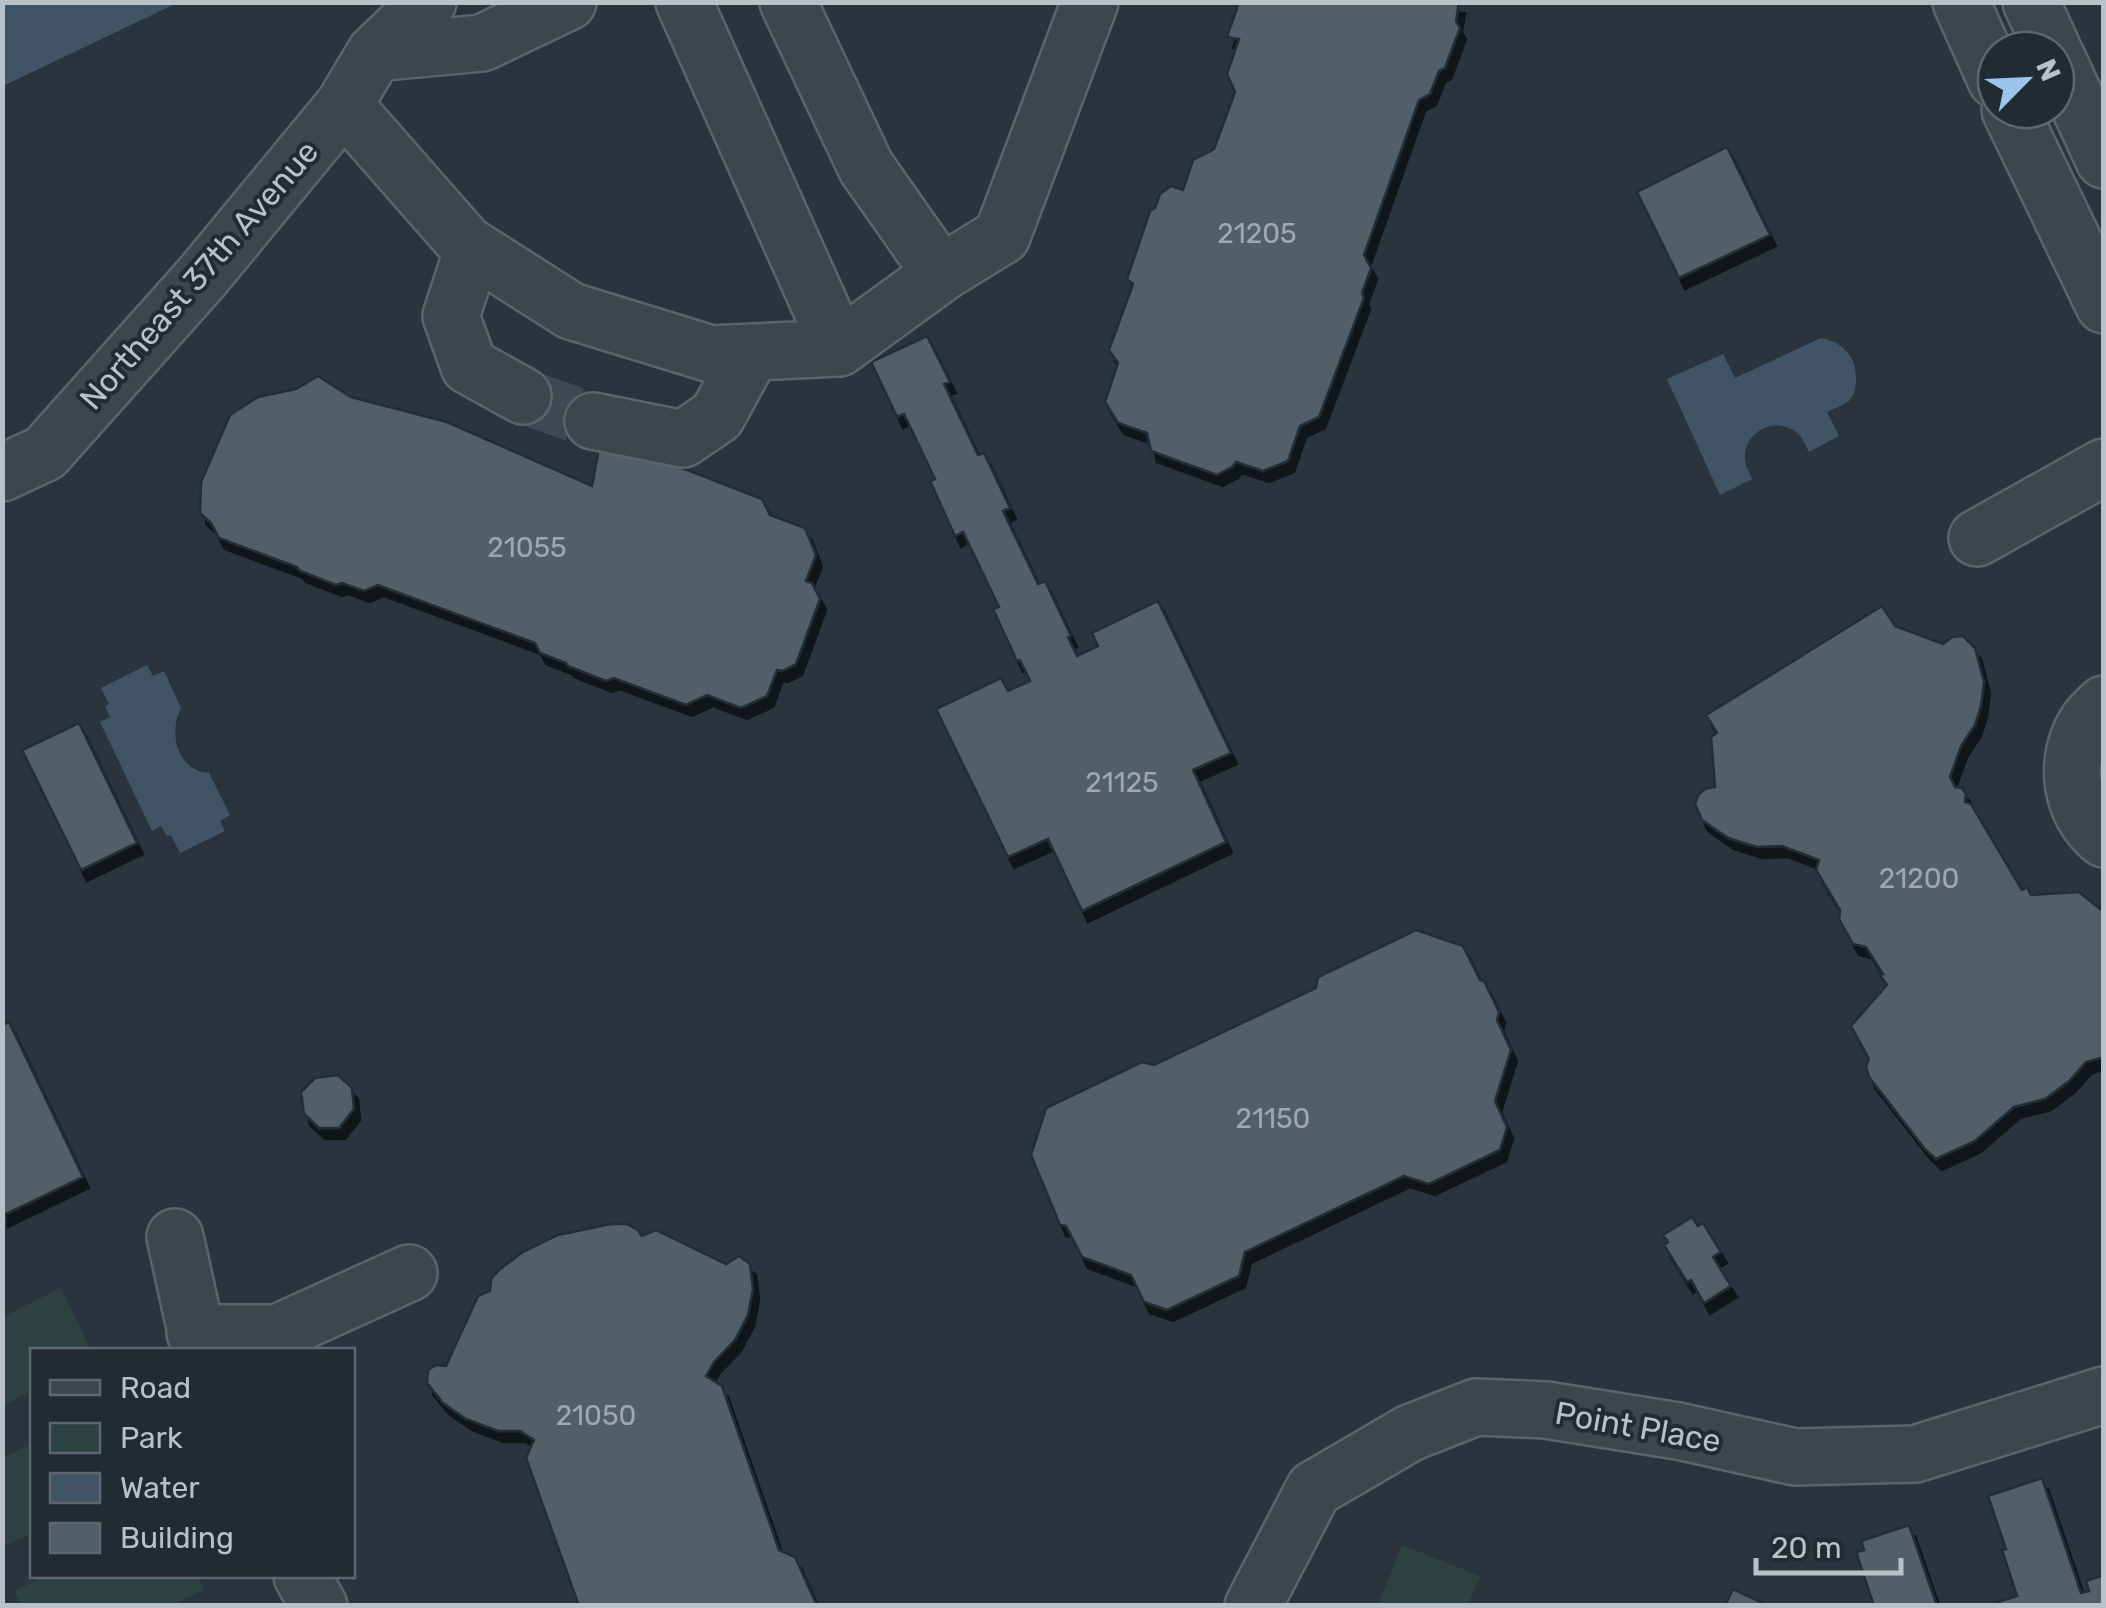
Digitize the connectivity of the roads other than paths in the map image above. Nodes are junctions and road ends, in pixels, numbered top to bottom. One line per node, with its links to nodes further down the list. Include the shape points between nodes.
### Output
1 (428, 2): 10 (street, Northeast 37th Avenue)
2 (568, 2): 10 (street, via 482,44)
3 (684, 2): 18 (street)
4 (788, 2): 16 (street, via 866,167)
5 (1090, 2): 16 (street, via 1002,236)
6 (1961, 2): 9 (street)
7 (2031, 2): 8 (street)
8 (2044, 30)
9 (1976, 35)
10 (375, 54): 12 (street, Northeast 37th Avenue)
11 (2076, 100): 14 (street)
12 (344, 105): 15 (street); 23 (street, Northeast 37th Avenue, via 46,452)
13 (2020, 130): 17 (street)
14 (2104, 160)
15 (472, 249): 19 (street, via 571,311 711,354); 20 (street, via 451,316 469,366)
16 (941, 274): 18 (street)
17 (2104, 305)
18 (840, 348): 19 (street)
19 (752, 352): 21 (street, via 717,416 683,439)
20 (523, 396)
21 (594, 421)
22 (2104, 467): 24 (street)
23 (2, 473)
24 (1977, 538)
25 (2104, 704): 26 (street, via 2075,746 2071,775 2077,804)
26 (2104, 839)
27 (175, 1237): 29 (street)
28 (409, 1272): 29 (street, via 277,1333)
29 (197, 1342)
30 (2104, 1394): 33 (street, Point Place, via 1915,1454 1795,1457 1546,1410 1476,1407 1410,1433 1314,1489)
31 (303, 1578): 32 (street)
32 (319, 1606)
33 (1254, 1606)

